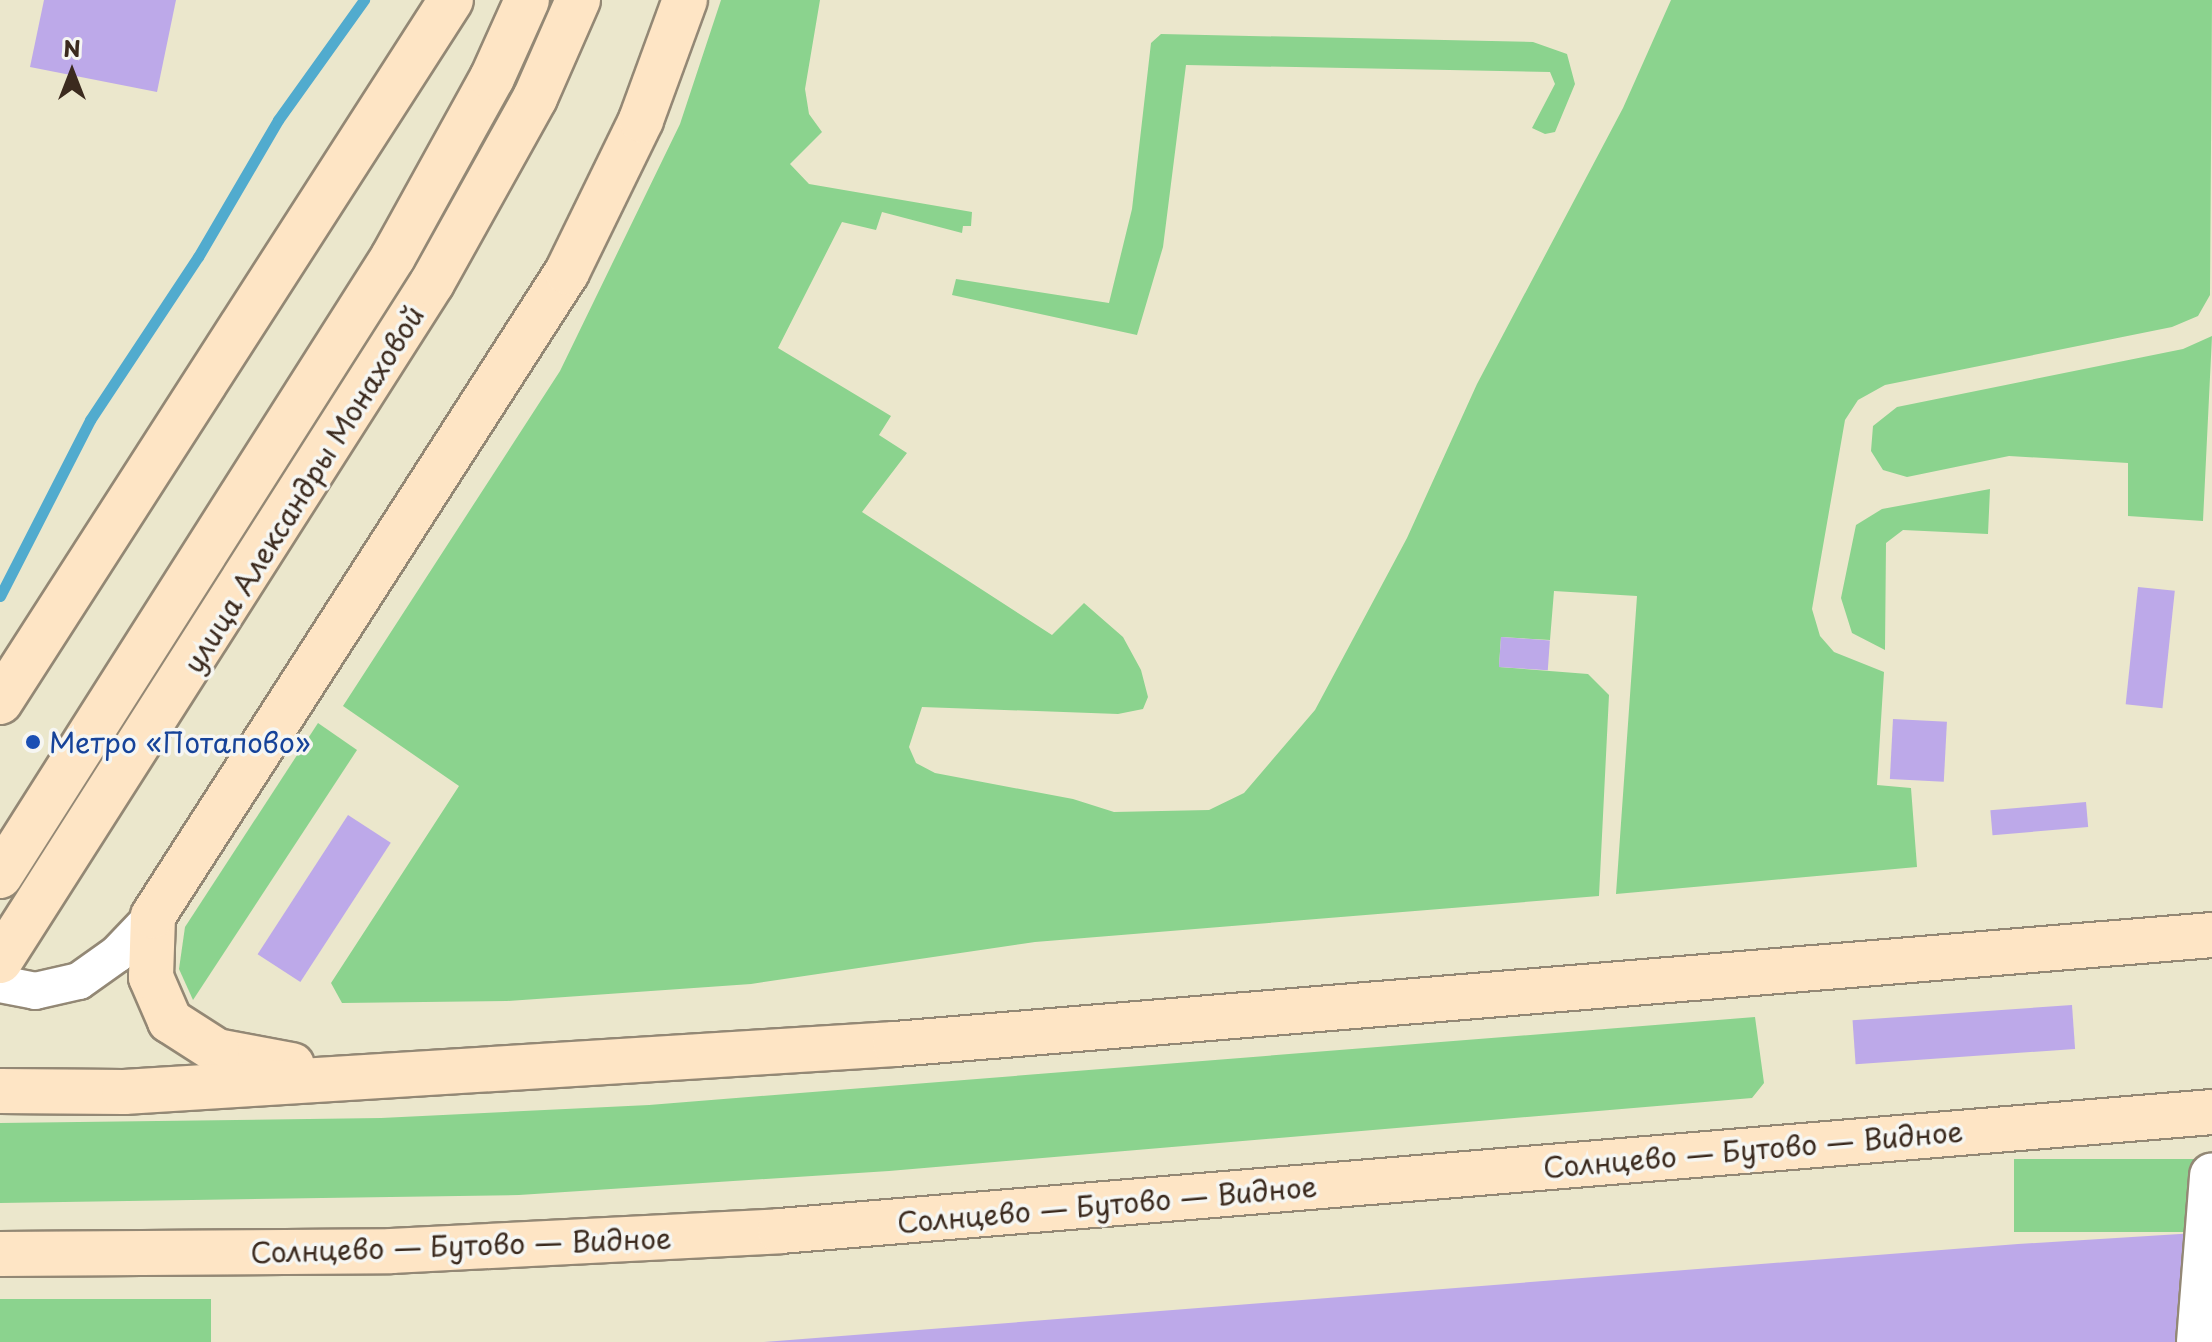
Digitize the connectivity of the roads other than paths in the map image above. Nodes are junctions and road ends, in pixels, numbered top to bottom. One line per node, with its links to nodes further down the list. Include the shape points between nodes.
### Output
1 (451, 0): 5 (main road)
2 (527, 0): 6 (main road, улица Александры Монаховой, via 445,169)
3 (578, 0): 9 (main road, улица Александры Монаховой, via 486,191)
4 (685, 0): 7 (main road, via 641,120 567,272)
5 (0, 702)
6 (0, 876)
7 (153, 916): 10 (street, via 117,954 79,981 35,991); 11 (main road, via 154,994 180,1032 217,1051)
8 (2212, 935): 11 (main road, via 895,1044)
9 (0, 961)
10 (0, 984)
11 (373, 1078): 12 (main road, via 124,1092)
12 (0, 1091)
13 (2212, 1112): 15 (main road, Солнцево — Бутово — Видное, via 780,1231 375,1251)
14 (2212, 1176): 16 (street, bridge)
15 (0, 1254)
16 (2199, 1342)

